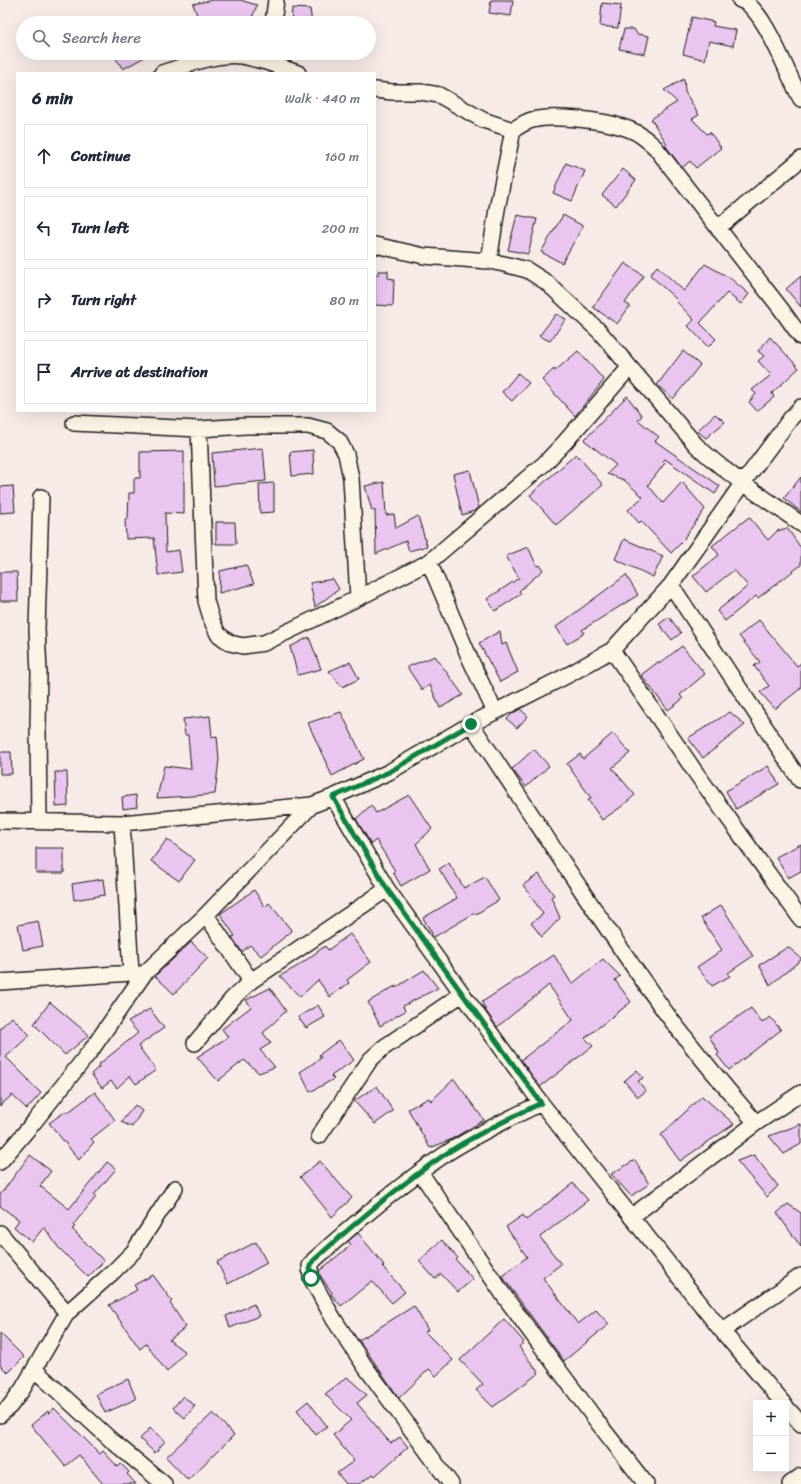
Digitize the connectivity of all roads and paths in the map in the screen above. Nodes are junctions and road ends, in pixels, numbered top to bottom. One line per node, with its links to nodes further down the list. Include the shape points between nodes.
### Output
1 (276, 0): 3 (street)
2 (740, 0): 9 (street, via 754,9 763,23)
3 (274, 16)
4 (203, 60): 6 (street)
5 (270, 60): 7 (street)
6 (165, 72)
7 (296, 72)
8 (376, 90): 10 (street, via 439,95 483,120)
9 (801, 99)
10 (513, 130): 12 (street, via 533,120 555,118 619,125 635,131 655,148); 14 (street, via 497,209)
11 (801, 159): 12 (street)
12 (718, 228): 15 (street)
13 (376, 245): 14 (street, via 424,256)
14 (490, 261): 16 (street, via 527,270 546,282 599,331)
15 (801, 337)
16 (629, 368): 20 (street, via 696,446); 23 (street, via 545,463)
17 (801, 408): 20 (street)
18 (74, 423): 19 (street)
19 (199, 429): 25 (street, via 308,426 327,431 339,442 346,454 351,478); 25 (street, via 206,601 218,634 230,643 244,646 264,643)
20 (742, 484): 22 (street); 24 (street)
21 (41, 497): 32 (street, via 37,629)
22 (801, 524)
23 (429, 562): 25 (street); 27 (street, via 458,633)
24 (671, 586): 26 (street); 29 (street)
25 (358, 598)
26 (612, 650): 27 (street); 37 (street)
27 (495, 712): 28 (street)
28 (471, 724): 30 (street, via 389,772); 45 (street, via 667,1014)
29 (800, 780)
30 (333, 797): 31 (street); 35 (street)
31 (312, 805): 34 (street); 36 (street)
32 (39, 820): 33 (street); 34 (street)
33 (0, 821)
34 (122, 823): 38 (street)
35 (387, 889): 39 (street); 41 (street)
36 (206, 915): 38 (street); 39 (street)
37 (801, 919)
38 (137, 973): 40 (street); 47 (street, via 92,1049)
39 (251, 980): 42 (street)
40 (0, 982)
41 (462, 994): 44 (street); 46 (street, via 383,1048 370,1060)
42 (195, 1044)
43 (801, 1093): 45 (street)
44 (541, 1103): 48 (street, via 461,1145); 50 (street)
45 (756, 1123): 50 (street)
46 (320, 1136)
47 (0, 1162)
48 (420, 1172): 62 (street, via 356,1222 314,1260 309,1272 332,1318); 63 (street, via 512,1306)
49 (175, 1188): 53 (street, via 134,1251)
50 (631, 1217): 54 (street)
51 (0, 1233): 53 (street)
52 (801, 1276): 54 (street)
53 (67, 1312): 55 (street)
54 (722, 1331): 56 (street)
55 (35, 1370): 58 (street, via 10,1406); 61 (street, via 111,1440)
56 (780, 1400)
57 (789, 1410): 59 (street)
58 (0, 1415)
59 (801, 1424)
60 (801, 1476): 64 (street)
61 (164, 1484)
62 (451, 1484)
63 (646, 1484)
64 (790, 1484)

